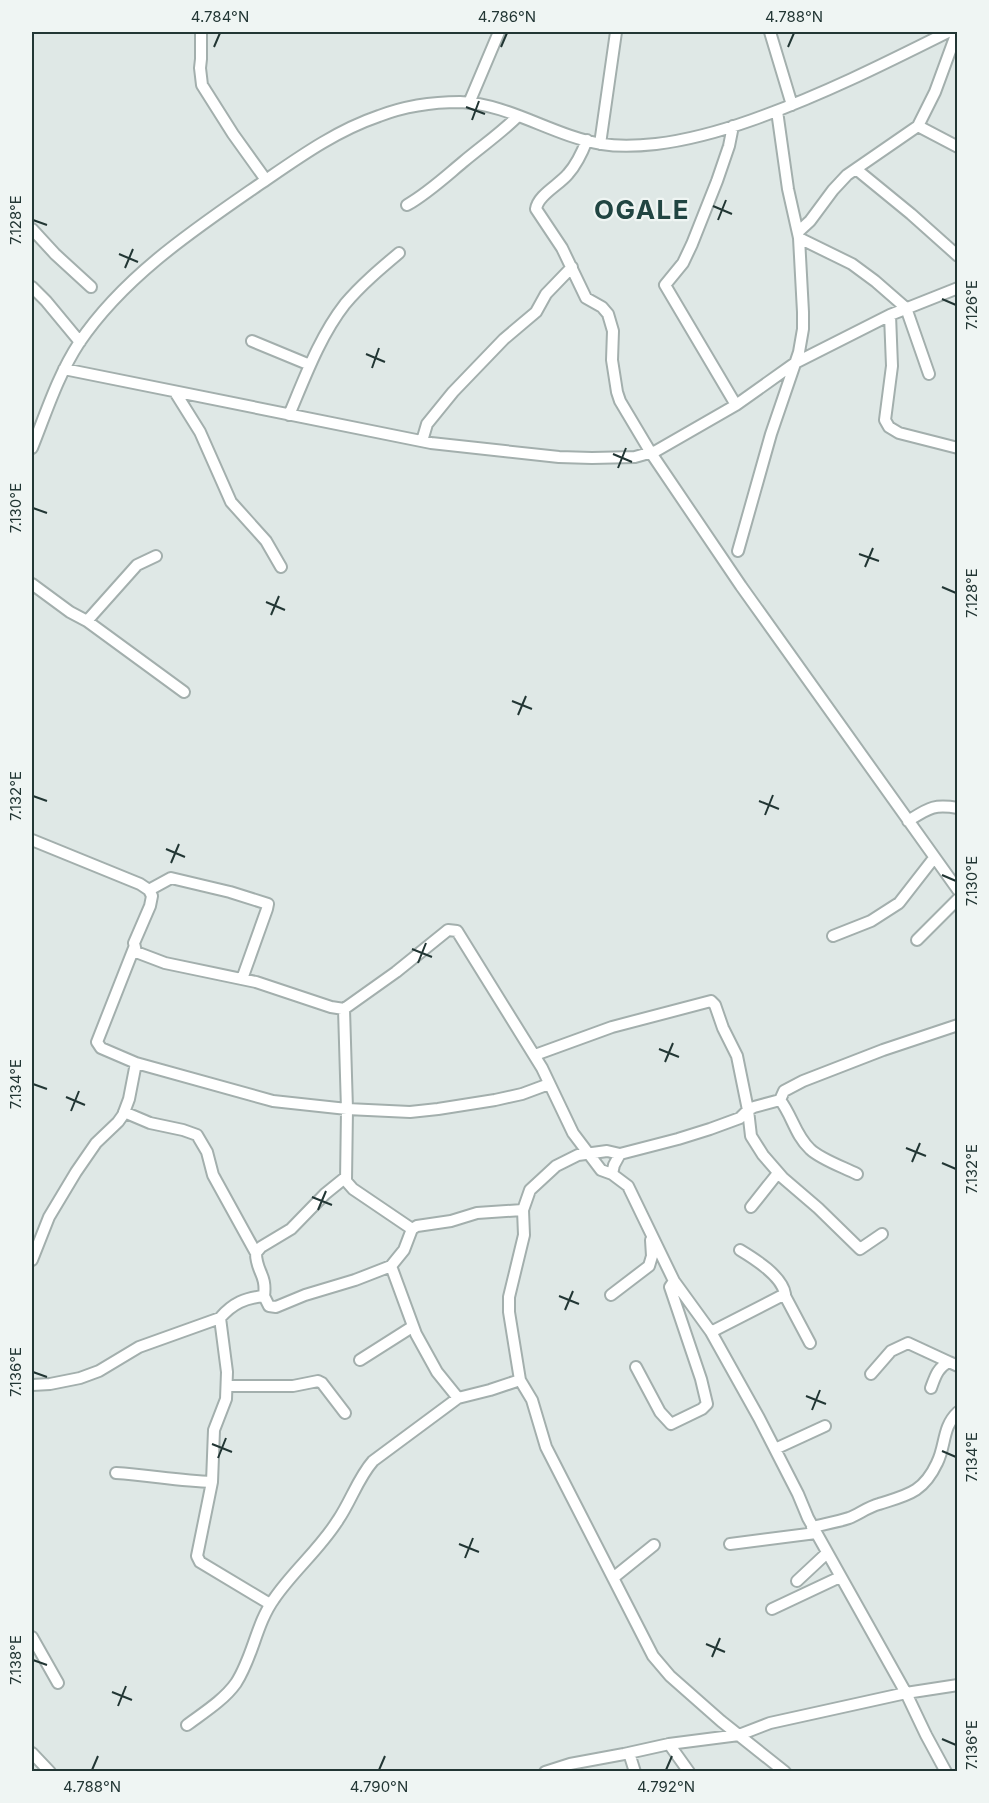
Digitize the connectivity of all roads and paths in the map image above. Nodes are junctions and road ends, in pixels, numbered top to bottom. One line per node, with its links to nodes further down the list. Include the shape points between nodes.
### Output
1 (201, 32): 17 (street, via 202,85)
2 (499, 32): 7 (street)
3 (616, 32): 14 (street)
4 (770, 32): 8 (street)
5 (948, 32): 8 (street)
6 (957, 32): 12 (street, via 939,84)
7 (469, 103): 10 (street); 17 (street, via 423,104 376,117 316,146)
8 (792, 105): 9 (street)
9 (777, 111): 11 (street); 20 (street)
10 (518, 116): 13 (street); 18 (street)
11 (733, 126): 14 (street, via 671,142); 36 (street, via 692,244 665,285)
12 (918, 126): 15 (street); 16 (street)
13 (587, 140): 14 (street); 23 (street, via 575,166 536,205)
14 (600, 144)
15 (957, 147)
16 (856, 169): 20 (street, via 832,190); 22 (street)
17 (267, 180): 30 (street, via 155,262 123,291)
18 (407, 205)
19 (32, 229): 25 (street)
20 (798, 235): 27 (street, via 852,264); 31 (street, via 804,312 802,342)
21 (399, 254): 32 (street, via 344,305)
22 (957, 256)
23 (572, 267): 38 (street, via 546,294 536,312 453,392 427,424); 41 (street, via 586,298 608,314 613,331 617,392)
24 (32, 287): 30 (street)
25 (91, 287)
26 (957, 288): 27 (street)
27 (906, 308): 28 (street); 34 (street)
28 (890, 315): 31 (street); 40 (street, via 892,366 886,423 899,433)
29 (252, 341): 32 (street)
30 (80, 342): 33 (street)
31 (795, 363): 36 (street); 42 (street)
32 (310, 365): 37 (street)
33 (64, 369): 35 (street); 39 (street)
34 (928, 374)
35 (175, 392): 37 (street); 44 (street, via 200,432 231,502 266,541)
36 (736, 405): 41 (street)
37 (289, 415): 38 (street)
38 (422, 441): 41 (street, via 559,457 621,458)
39 (32, 448)
40 (957, 448)
41 (651, 453): 49 (street)
42 (738, 551)
43 (156, 556): 46 (street, via 137,565)
44 (281, 567)
45 (32, 584): 46 (street)
46 (87, 621): 47 (street)
47 (184, 692)
48 (957, 808): 49 (street, via 939,805)
49 (908, 821): 51 (street)
50 (32, 840): 52 (street)
51 (934, 858): 53 (street); 55 (street, via 899,903 871,921)
52 (149, 890): 57 (street, via 150,906); 58 (street, via 171,878 268,904)
53 (957, 891)
54 (957, 899): 56 (street)
55 (833, 936)
56 (917, 940)
57 (134, 948): 58 (street, via 165,963); 62 (street, via 97,1042 101,1048)
58 (242, 980): 59 (street)
59 (344, 1009): 61 (street, via 448,930 458,931); 65 (street)
60 (957, 1024): 64 (street, via 803,1082 784,1091)
61 (535, 1055): 63 (street); 66 (street, via 612,1027 711,1001 737,1056)
62 (136, 1063): 65 (street, via 273,1101); 67 (street)
63 (549, 1084): 65 (street, via 504,1098 438,1109); 68 (street, via 573,1133)
64 (780, 1100): 66 (street); 72 (street, via 809,1148)
65 (347, 1109): 73 (street)
66 (748, 1110): 69 (street, via 740,1118 710,1129); 71 (street, via 751,1136)
67 (124, 1112): 80 (street, via 197,1135 213,1175); 81 (street, via 76,1172 49,1217)
68 (588, 1152): 69 (street); 70 (street, via 601,1170); 75 (street, via 551,1170 530,1190)
69 (620, 1154): 70 (street)
70 (612, 1173): 77 (street, via 628,1186)
71 (778, 1173): 74 (street); 78 (street, via 860,1249)
72 (857, 1174)
73 (346, 1177): 76 (street, via 353,1189); 80 (street, via 291,1229)
74 (751, 1207)
75 (523, 1210): 76 (street, via 477,1213); 95 (street, via 524,1235 509,1297)
76 (412, 1229): 82 (street, via 404,1250)
77 (651, 1233): 83 (street); 85 (street, via 649,1266)
78 (882, 1234)
79 (740, 1250): 84 (street, via 784,1285)
80 (256, 1253): 86 (street, via 266,1285)
81 (32, 1260)
82 (391, 1266): 86 (street, via 276,1307 269,1306); 88 (street)
83 (674, 1281): 89 (street); 93 (street, via 670,1287 707,1404 671,1424 660,1412)
84 (784, 1294): 89 (street); 90 (street)
85 (611, 1295)
86 (264, 1296): 87 (street, via 236,1303)
87 (220, 1318): 96 (street, via 139,1347 80,1378); 97 (street)
88 (412, 1327): 91 (street); 99 (street, via 432,1365)
89 (711, 1332): 103 (street)
90 (810, 1343)
91 (360, 1360)
92 (953, 1364): 94 (street, via 908,1343 891,1351); 98 (street, via 942,1366)
93 (636, 1367)
94 (871, 1374)
95 (520, 1380): 99 (street); 111 (street, via 529,1393 550,1456)
96 (32, 1385)
97 (227, 1386): 101 (street, via 293,1386 318,1381); 105 (street, via 214,1430)
98 (931, 1388)
99 (458, 1398): 113 (street, via 373,1461 333,1528)
100 (957, 1412): 106 (street, via 949,1421 931,1476 921,1486 905,1496)
101 (345, 1413)
102 (825, 1426): 103 (street)
103 (775, 1449): 106 (street)
104 (116, 1473): 105 (street)
105 (212, 1482): 113 (street, via 198,1559)
106 (814, 1530): 107 (street); 109 (street)
107 (730, 1544)
108 (654, 1545): 111 (street)
109 (827, 1553): 110 (street); 112 (street)
110 (840, 1577): 114 (street); 118 (street)
111 (613, 1578): 120 (street, via 653,1656 670,1676)
112 (797, 1581)
113 (270, 1604): 119 (street, via 234,1686)
114 (772, 1609)
115 (32, 1637): 116 (street)
116 (58, 1683)
117 (957, 1685): 118 (street)
118 (906, 1693): 120 (street, via 771,1723); 129 (street)
119 (187, 1725)
120 (739, 1735): 121 (street); 128 (street)
121 (669, 1743): 123 (street); 127 (street)
122 (32, 1753): 124 (street)
123 (629, 1753): 125 (street); 126 (street)
124 (50, 1772)
125 (545, 1772)
126 (635, 1772)
127 (689, 1772)
128 (785, 1772)
129 (946, 1772)

